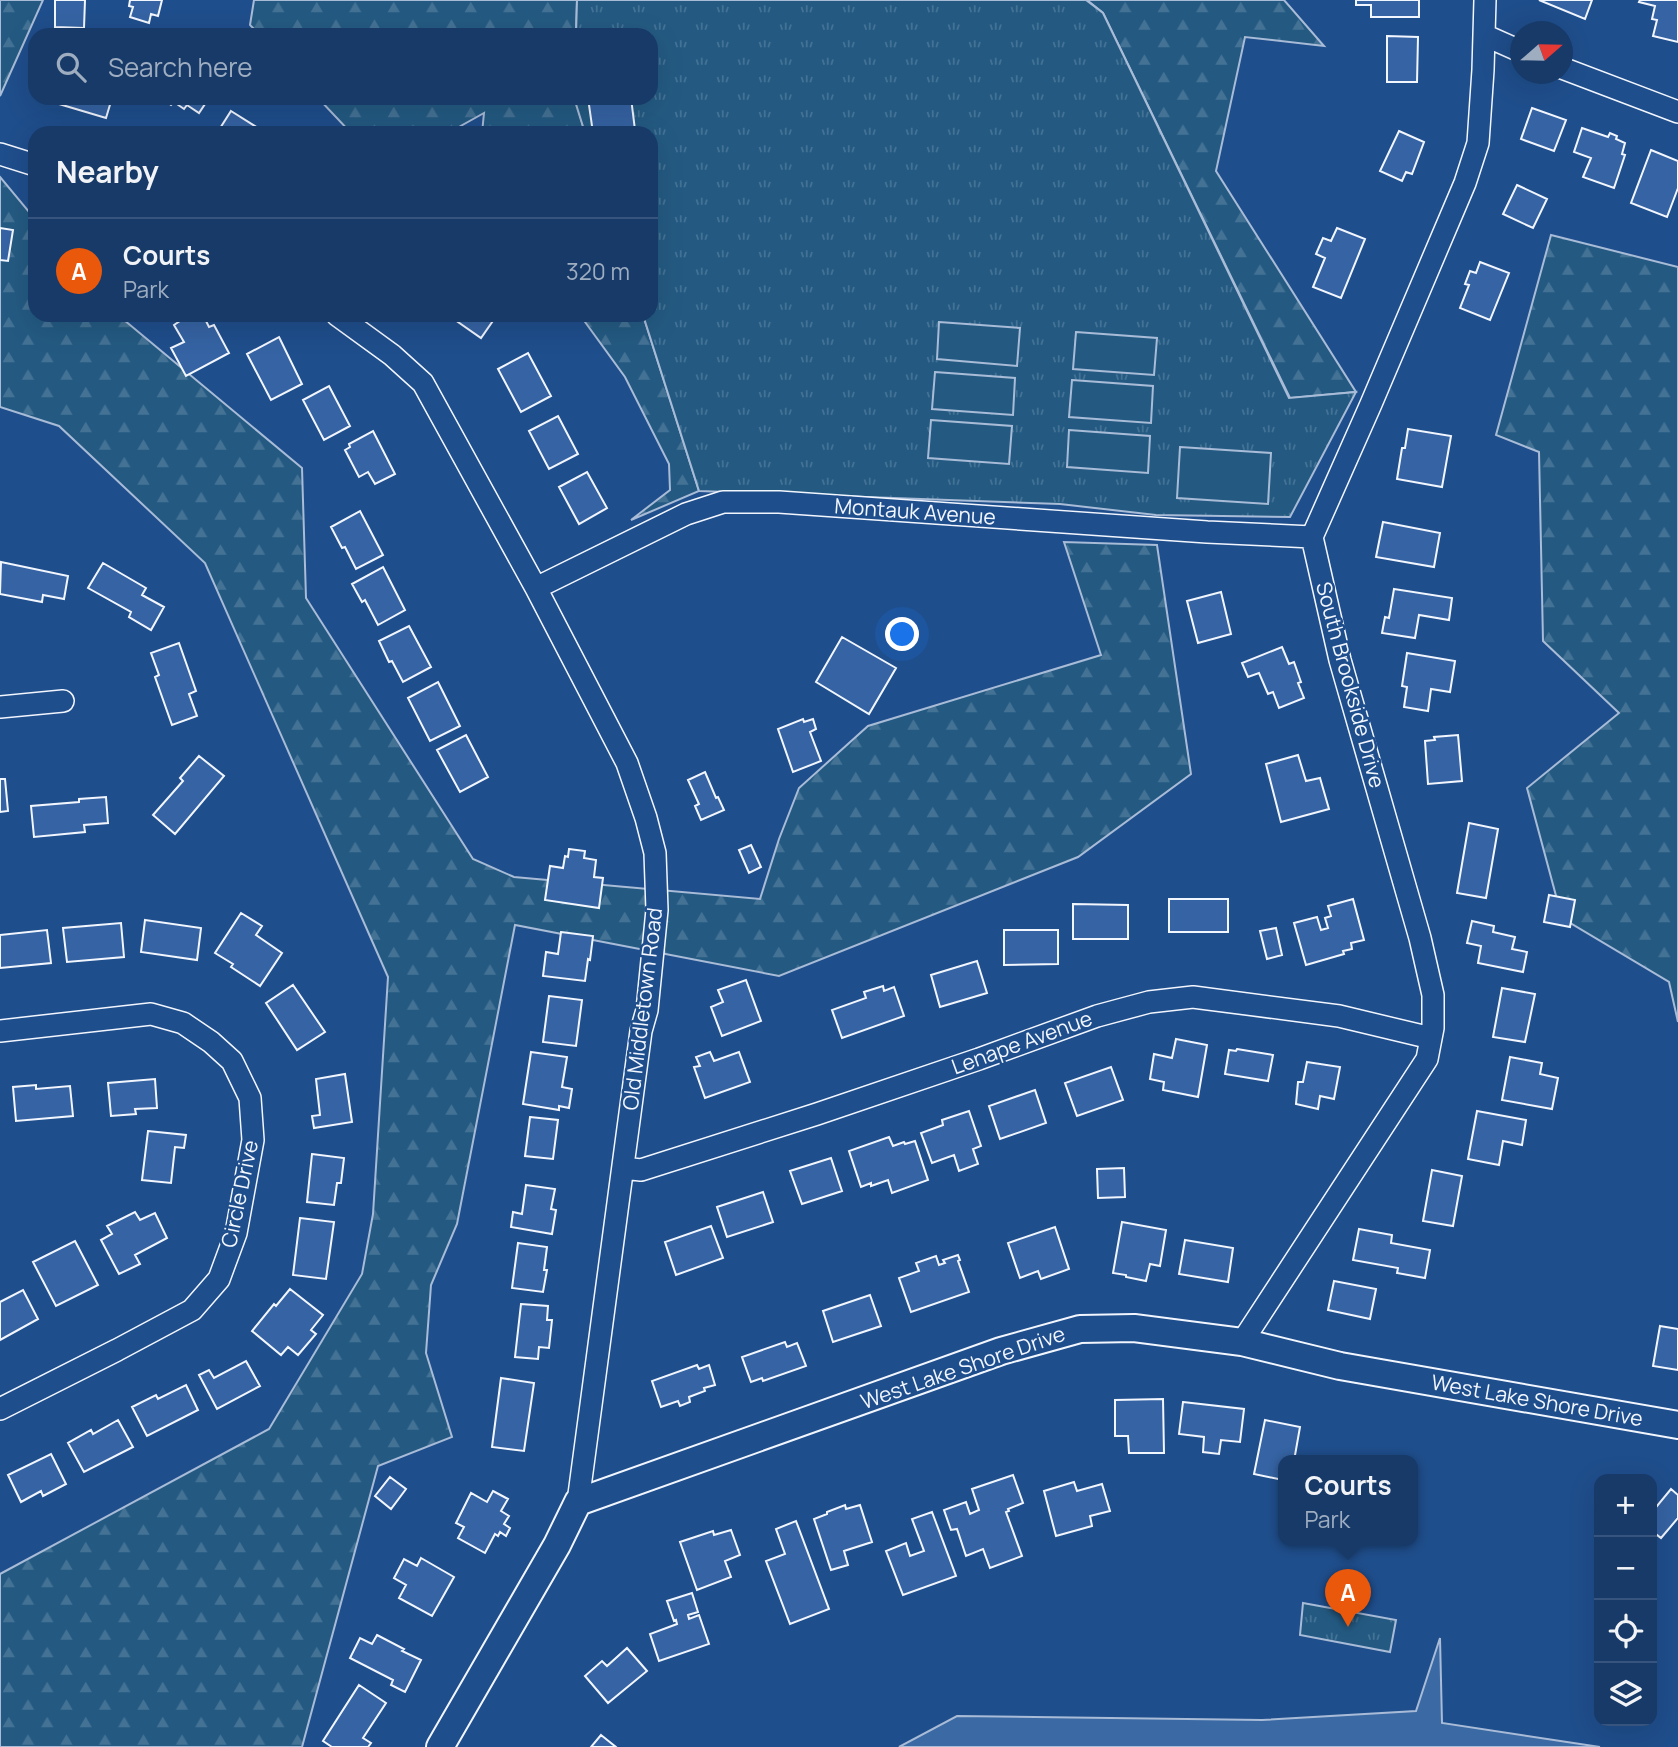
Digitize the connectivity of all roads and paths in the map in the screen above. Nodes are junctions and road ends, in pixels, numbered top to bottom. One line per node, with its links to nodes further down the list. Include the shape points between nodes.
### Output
1 (1485, 0): 2 (street)
2 (1484, 35): 3 (street); 9 (street, via 1478,143 1465,183)
3 (1510, 46)
4 (1573, 72): 5 (street)
5 (1678, 112)
6 (0, 154): 7 (street)
7 (28, 163)
8 (347, 322): 10 (street, Old Middletown Road, via 423,383)
9 (1312, 537): 10 (street, Montauk Avenue, via 723,502 686,514); 14 (street, South Brookside Drive, via 1340,660 1420,938 1431,984)
10 (536, 588): 15 (street, Old Middletown Road, via 627,763 655,853 657,910 649,998)
11 (63, 701): 12 (street)
12 (0, 707)
13 (0, 1031): 17 (street, Circle Drive, via 151,1014 183,1023 232,1061 250,1098 253,1140 236,1233 219,1279 192,1310)
14 (1432, 1038): 15 (street, Lenape Avenue, via 1339,1016 1192,997 1149,1002 666,1162 640,1170); 16 (street, South Brookside Drive, via 1427,1059)
15 (623, 1168): 19 (street, Old Middletown Road)
16 (1242, 1342): 18 (street, West Lake Shore Drive, via 1340,1366); 19 (street, West Lake Shore Drive, via 1134,1328 1080,1329 1002,1351)
17 (0, 1409)
18 (1678, 1425)
19 (578, 1503): 20 (street)
20 (440, 1747)

